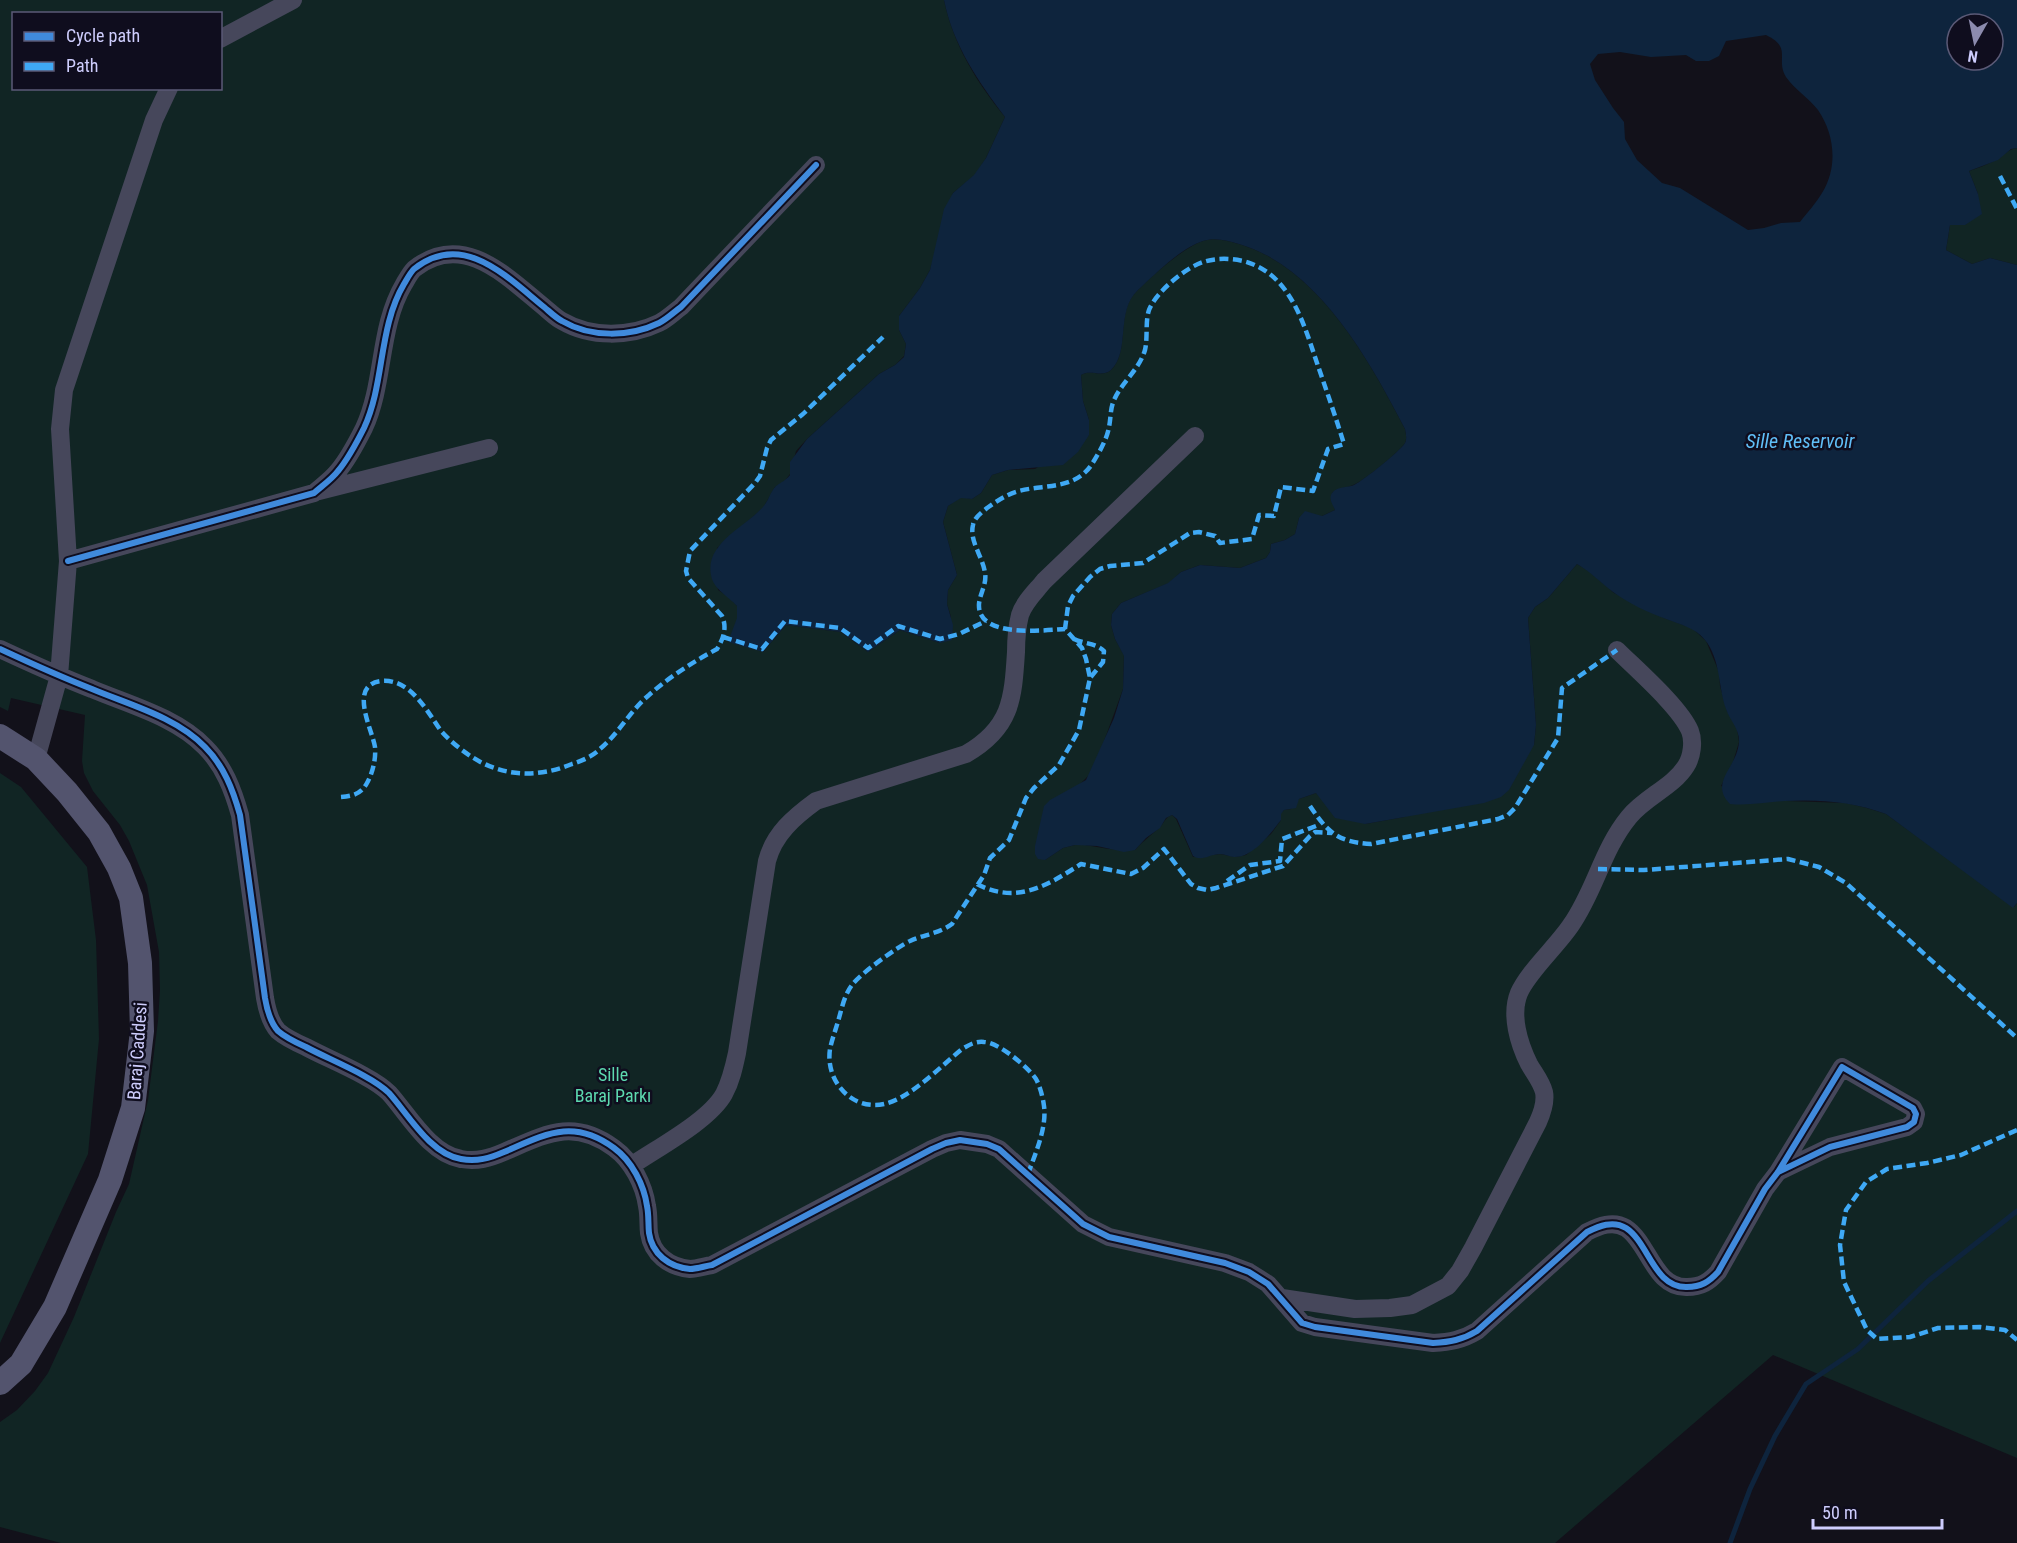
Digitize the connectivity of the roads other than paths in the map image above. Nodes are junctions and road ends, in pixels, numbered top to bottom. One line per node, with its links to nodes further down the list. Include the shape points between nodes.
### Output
1 (293, 0): 2 (street)
2 (222, 38)
3 (168, 90): 8 (street, via 154,120 64,390 60,429)
4 (816, 165): 7 (street, via 681,306 661,322 638,332 608,334 562,322 478,259 454,253 432,258 412,270 391,315 364,427 338,472)
5 (1195, 436): 14 (street, via 1027,602 1020,613 1017,631 1010,707 990,736 966,754 816,801 778,835 766,861 737,1053 729,1082 723,1095 700,1119)
6 (489, 448): 7 (street)
7 (314, 492): 8 (street)
8 (68, 561): 11 (street)
9 (0, 649): 11 (street)
10 (1617, 650): 16 (street, via 1679,714 1690,731 1692,751 1677,777 1642,803 1618,831 1571,925 1519,994 1516,1023 1544,1094 1543,1109 1522,1154 1460,1271 1433,1296 1412,1305 1366,1309)
11 (59, 676): 13 (street); 14 (street, via 184,730 221,766 240,815 265,998 269,1017 279,1031 376,1082 429,1140 458,1159 489,1158 560,1131 582,1132 600,1139)
12 (0, 736): 13 (street, Baraj Caddesi)
13 (36, 759): 17 (street, Baraj Caddesi, via 99,832 131,898 140,963 142,1031 133,1108 110,1180 55,1307 21,1364)
14 (631, 1166): 16 (street, via 642,1185 654,1248 667,1261 691,1269 712,1265 932,1149 960,1140 974,1141 999,1149 1095,1232 1224,1263 1249,1272)
15 (1778, 1173): 15 (street, via 1830,1147 1907,1127 1916,1114 1842,1067); 16 (street, via 1718,1272 1695,1287 1682,1288 1670,1283 1634,1235 1625,1227 1612,1224 1587,1232 1477,1331 1463,1339 1433,1343 1315,1327 1302,1323)
16 (1282, 1298)
17 (0, 1383)

